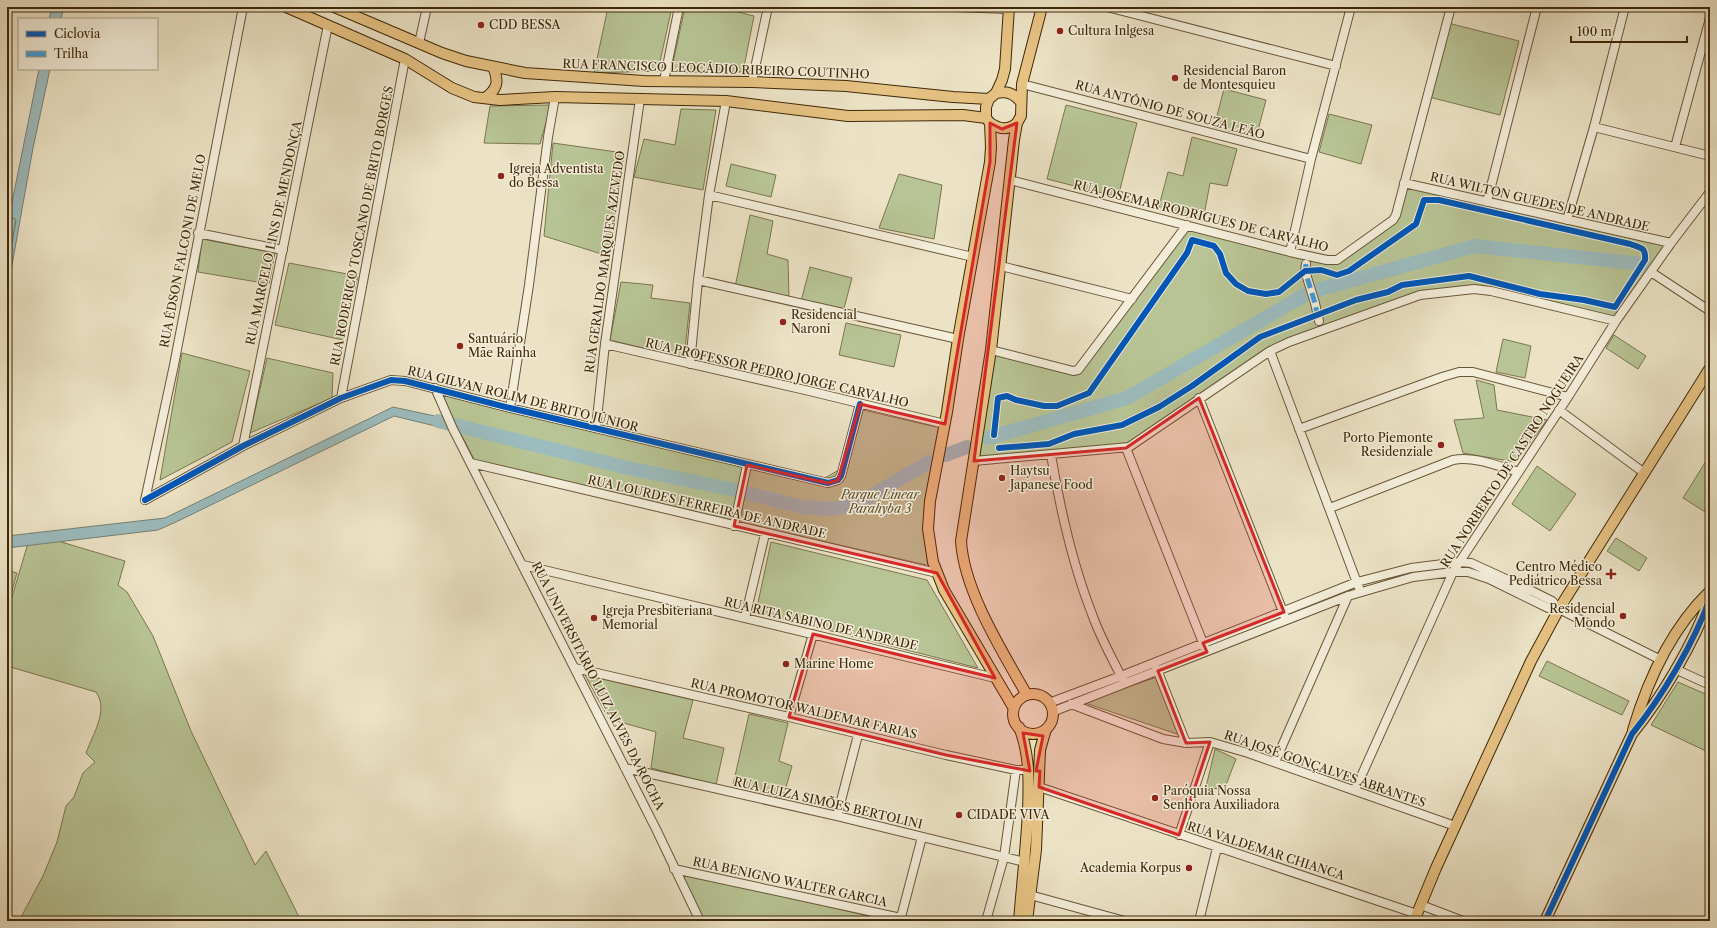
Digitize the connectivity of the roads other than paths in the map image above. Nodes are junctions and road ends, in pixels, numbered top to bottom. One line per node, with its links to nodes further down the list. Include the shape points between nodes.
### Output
1 (243, 7): 43 (street, RUA ÉDSON FALCONI DE MELO)
2 (286, 7): 16 (main road)
3 (334, 7): 17 (main road, RUA FRANCISCO LEOCÁDIO RIBEIRO COUTINHO)
4 (427, 7): 17 (street)
5 (679, 7): 21 (street)
6 (768, 7): 22 (street)
7 (954, 7): 14 (street)
8 (1042, 7): 23 (main road)
9 (1107, 7): 19 (street)
10 (1352, 7): 19 (street)
11 (1451, 7): 37 (street, RUA JOSEMAR RODRIGUES DE CARVALHO)
12 (1537, 7): 40 (street)
13 (1625, 7): 32 (street)
14 (1008, 8): 24 (main road, via 1005,69)
15 (1710, 18): 33 (street)
16 (328, 25): 18 (main road); 45 (street, RUA MARCELO LINS DE MENDONÇA)
17 (419, 43): 20 (main road, RUA FRANCISCO LEOCÁDIO RIBEIRO COUTINHO, via 466,61)
18 (405, 59): 26 (main road, via 452,88); 64 (street, RUA RODERICO TOSCANO DE BRITO BORGES)
19 (1336, 66): 35 (street)
20 (493, 67): 21 (main road, RUA FRANCISCO LEOCÁDIO RIBEIRO COUTINHO, via 526,73); 26 (main road, via 498,84 492,94)
21 (664, 82): 22 (main road, RUA FRANCISCO LEOCÁDIO RIBEIRO COUTINHO)
22 (752, 82): 24 (main road, RUA FRANCISCO LEOCÁDIO RIBEIRO COUTINHO, via 846,86 953,97)
23 (1022, 84): 29 (main road); 35 (street, RUA ANTÔNIO DE SOUZA LEÃO)
24 (993, 96): 29 (main road, via 1008,92); 30 (main road, via 986,108)
25 (555, 97): 26 (main road, via 500,100); 27 (main road); 67 (street)
26 (485, 98)
27 (640, 99): 28 (main road); 57 (street, RUA GERALDO MARQUES AZEVEDO)
28 (726, 101): 30 (main road, via 848,116 963,115); 39 (street)
29 (1020, 101): 31 (main road, via 1021,116)
30 (988, 120): 31 (main road, via 1002,129 1010,128); 47 (main road, via 990,162)
31 (1017, 123): 36 (main road)
32 (1594, 127): 33 (street); 41 (street)
33 (1675, 147): 34 (street)
34 (1710, 156)
35 (1311, 159): 46 (street)
36 (1010, 180): 42 (street, RUA JOSEMAR RODRIGUES DE CARVALHO); 49 (main road)
37 (1404, 183): 40 (street, RUA WILTON GUEDES DE ANDRADE); 46 (street, RUA JOSEMAR RODRIGUES DE CARVALHO, via 1396,215 1392,220 1337,260)
38 (1710, 192): 44 (street, RUA NORBERTO DE CASTRO NOGUEIRA)
39 (709, 196): 47 (street); 51 (street)
40 (1487, 202): 41 (street, RUA WILTON GUEDES DE ANDRADE)
41 (1567, 220): 44 (street, RUA WILTON GUEDES DE ANDRADE)
42 (1187, 225): 46 (street, RUA JOSEMAR RODRIGUES DE CARVALHO); 52 (street)
43 (198, 233): 45 (street); 80 (street, RUA ÉDSON FALCONI DE MELO)
44 (1671, 243): 50 (street, RUA NORBERTO DE CASTRO NOGUEIRA)
45 (283, 250): 72 (street, RUA MARCELO LINS DE MENDONÇA)
46 (1290, 252)
47 (973, 257): 56 (main road)
48 (1306, 264): 54 (street, via 1305,271)
49 (1001, 266): 52 (street); 58 (main road)
50 (1650, 272): 53 (street); 55 (street, RUA NORBERTO DE CASTRO NOGUEIRA)
51 (698, 280): 56 (street); 60 (street)
52 (1132, 299): 58 (street, via 1078,370 1073,371)
53 (1710, 311)
54 (1319, 320)
55 (1616, 321): 59 (street, via 1474,289 1420,295); 63 (street, RUA NORBERTO DE CASTRO NOGUEIRA)
56 (958, 339): 69 (main road)
57 (605, 344): 60 (street, RUA PROFESSOR PEDRO JORGE CARVALHO); 70 (street, RUA GERALDO MARQUES AZEVEDO)
58 (991, 350): 75 (main road)
59 (1270, 350): 65 (street); 71 (street)
60 (690, 364): 66 (street, RUA PROFESSOR PEDRO JORGE CARVALHO)
61 (1710, 368): 79 (main road)
62 (434, 388): 64 (street, RUA GILVAN ROLIM DE BRITO JÚNIOR, via 391,380); 67 (street, RUA GILVAN ROLIM DE BRITO JÚNIOR); 76 (street, RUA UNIVERSITÁRIO LUIZ ALVES DA ROCHA)
63 (1568, 397): 68 (street, RUA NORBERTO DE CASTRO NOGUEIRA); 71 (street, via 1473,372 1459,372)
64 (342, 398): 72 (street, RUA GILVAN ROLIM DE BRITO JÚNIOR)
65 (1199, 398): 73 (street); 94 (street)
66 (860, 404): 69 (street, RUA PROFESSOR PEDRO JORGE CARVALHO); 77 (street, RUA GILVAN ROLIM DE BRITO JÚNIOR, via 838,480 828,483)
67 (510, 408): 70 (street, RUA GILVAN ROLIM DE BRITO JÚNIOR)
68 (1559, 410): 78 (street, RUA NORBERTO DE CASTRO NOGUEIRA); 79 (street)
69 (945, 424): 87 (main road, via 928,523 931,552)
70 (596, 428): 77 (street, RUA GILVAN ROLIM DE BRITO JÚNIOR)
71 (1299, 429): 81 (street)
72 (243, 446): 80 (street, RUA GILVAN ROLIM DE BRITO JÚNIOR)
73 (1126, 448): 74 (street); 98 (street)
74 (1051, 455): 75 (street); 106 (street, via 1065,523 1083,588 1099,633)
75 (974, 461): 108 (main road, via 962,530 964,567 994,635)
76 (471, 463): 82 (street, RUA LOURDES FERREIRA DE ANDRADE); 85 (street, RUA UNIVERSITÁRIO LUIZ ALVES DA ROCHA)
77 (747, 464): 82 (street)
78 (1519, 472): 81 (street, via 1463,458); 84 (street, RUA NORBERTO DE CASTRO NOGUEIRA)
79 (1643, 472): 93 (main road)
80 (146, 500)
81 (1330, 508): 88 (street)
82 (734, 526): 83 (street, RUA LOURDES FERREIRA DE ANDRADE)
83 (765, 534): 87 (street, RUA LOURDES FERREIRA DE ANDRADE); 95 (street)
84 (1459, 562): 86 (street, RUA NORBERTO DE CASTRO NOGUEIRA); 88 (street, via 1411,568); 93 (street, via 1471,563 1532,591 1552,601)
85 (523, 565): 95 (street, RUA RITA SABINO DE ANDRADE); 102 (street, RUA UNIVERSITÁRIO LUIZ ALVES DA ROCHA)
86 (1453, 572): 90 (street, via 1412,577); 93 (street, via 1468,572 1480,576 1548,608); 124 (street, RUA NORBERTO DE CASTRO NOGUEIRA)
87 (937, 573): 105 (main road, via 944,590)
88 (1357, 582): 90 (street); 94 (street)
89 (1710, 591): 100 (main road)
90 (1360, 592): 91 (street)
91 (1348, 596): 96 (street); 119 (street)
92 (1710, 598): 103 (main road)
93 (1559, 608): 100 (street); 126 (main road, via 1531,661)
94 (1284, 612): 96 (street); 98 (street)
95 (745, 618): 97 (street, RUA RITA SABINO DE ANDRADE)
96 (1287, 621): 99 (street)
97 (813, 634): 105 (street, RUA RITA SABINO DE ANDRADE); 112 (street)
98 (1203, 643): 99 (street); 101 (street)
99 (1207, 652): 104 (street)
100 (1659, 659): 115 (main road)
101 (1154, 663): 104 (street); 106 (street)
102 (575, 668): 112 (street, RUA PROMOTOR WALDEMAR FARIAS); 120 (street, RUA UNIVERSITÁRIO LUIZ ALVES DA ROCHA)
103 (1675, 669): 107 (street); 115 (main road, via 1650,712)
104 (1158, 671): 106 (street); 118 (street)
105 (995, 678): 110 (main road)
106 (1123, 680): 109 (street); 111 (street)
107 (1710, 685)
108 (1027, 695): 110 (main road); 111 (main road, via 1043,697)
109 (1071, 704): 111 (street); 118 (street, RUA JOSÉ GONÇALVES ABRANTES, via 1164,739)
110 (1013, 707): 113 (main road, via 1014,720)
111 (1051, 707): 114 (main road, via 1050,724)
112 (789, 716): 116 (street, RUA PROMOTOR WALDEMAR FARIAS)
113 (1019, 727): 114 (main road, via 1024,732 1034,734); 122 (main road, via 1025,744)
114 (1046, 729): 123 (main road, via 1040,750)
115 (1632, 734): 143 (main road)
116 (858, 735): 121 (street, RUA PROMOTOR WALDEMAR FARIAS); 125 (street)
117 (1210, 742): 118 (street, RUA JOSÉ GONÇALVES ABRANTES); 119 (street, RUA JOSÉ GONÇALVES ABRANTES); 127 (street)
118 (1186, 744)
119 (1274, 762): 124 (street, RUA JOSÉ GONÇALVES ABRANTES)
120 (625, 768): 125 (street, RUA LUIZA SIMÕES BERTOLINI); 132 (street, RUA UNIVERSITÁRIO LUIZ ALVES DA ROCHA)
121 (1016, 770): 122 (street, RUA PROMOTOR WALDEMAR FARIAS); 130 (street)
122 (1028, 770): 131 (main road)
123 (1039, 787): 127 (street, RUA VALDEMAR CHIANCA); 133 (main road, via 1036,850)
124 (1355, 790): 126 (street, RUA JOSÉ GONÇALVES ABRANTES)
125 (837, 816): 128 (street, RUA LUIZA SIMÕES BERTOLINI)
126 (1455, 826): 134 (main road)
127 (1179, 835): 129 (street, RUA VALDEMAR CHIANCA)
128 (922, 837): 130 (street, RUA LUIZA SIMÕES BERTOLINI); 135 (street)
129 (1218, 848): 134 (street, RUA VALDEMAR CHIANCA); 141 (street)
130 (1004, 857): 131 (street, RUA LUIZA SIMÕES BERTOLINI); 137 (street)
131 (1025, 862): 138 (main road)
132 (674, 869): 135 (street, RUA BENIGNO WALTER GARCIA); 136 (street, RUA UNIVERSITÁRIO LUIZ ALVES DA ROCHA)
133 (1030, 895): 139 (main road); 140 (street)
134 (1417, 913): 142 (street, RUA VALDEMAR CHIANCA)
135 (900, 920)
136 (700, 921)
137 (986, 921)
138 (1019, 921)
139 (1028, 921)
140 (1125, 921)
141 (1199, 921)
142 (1464, 921)
143 (1545, 921)

